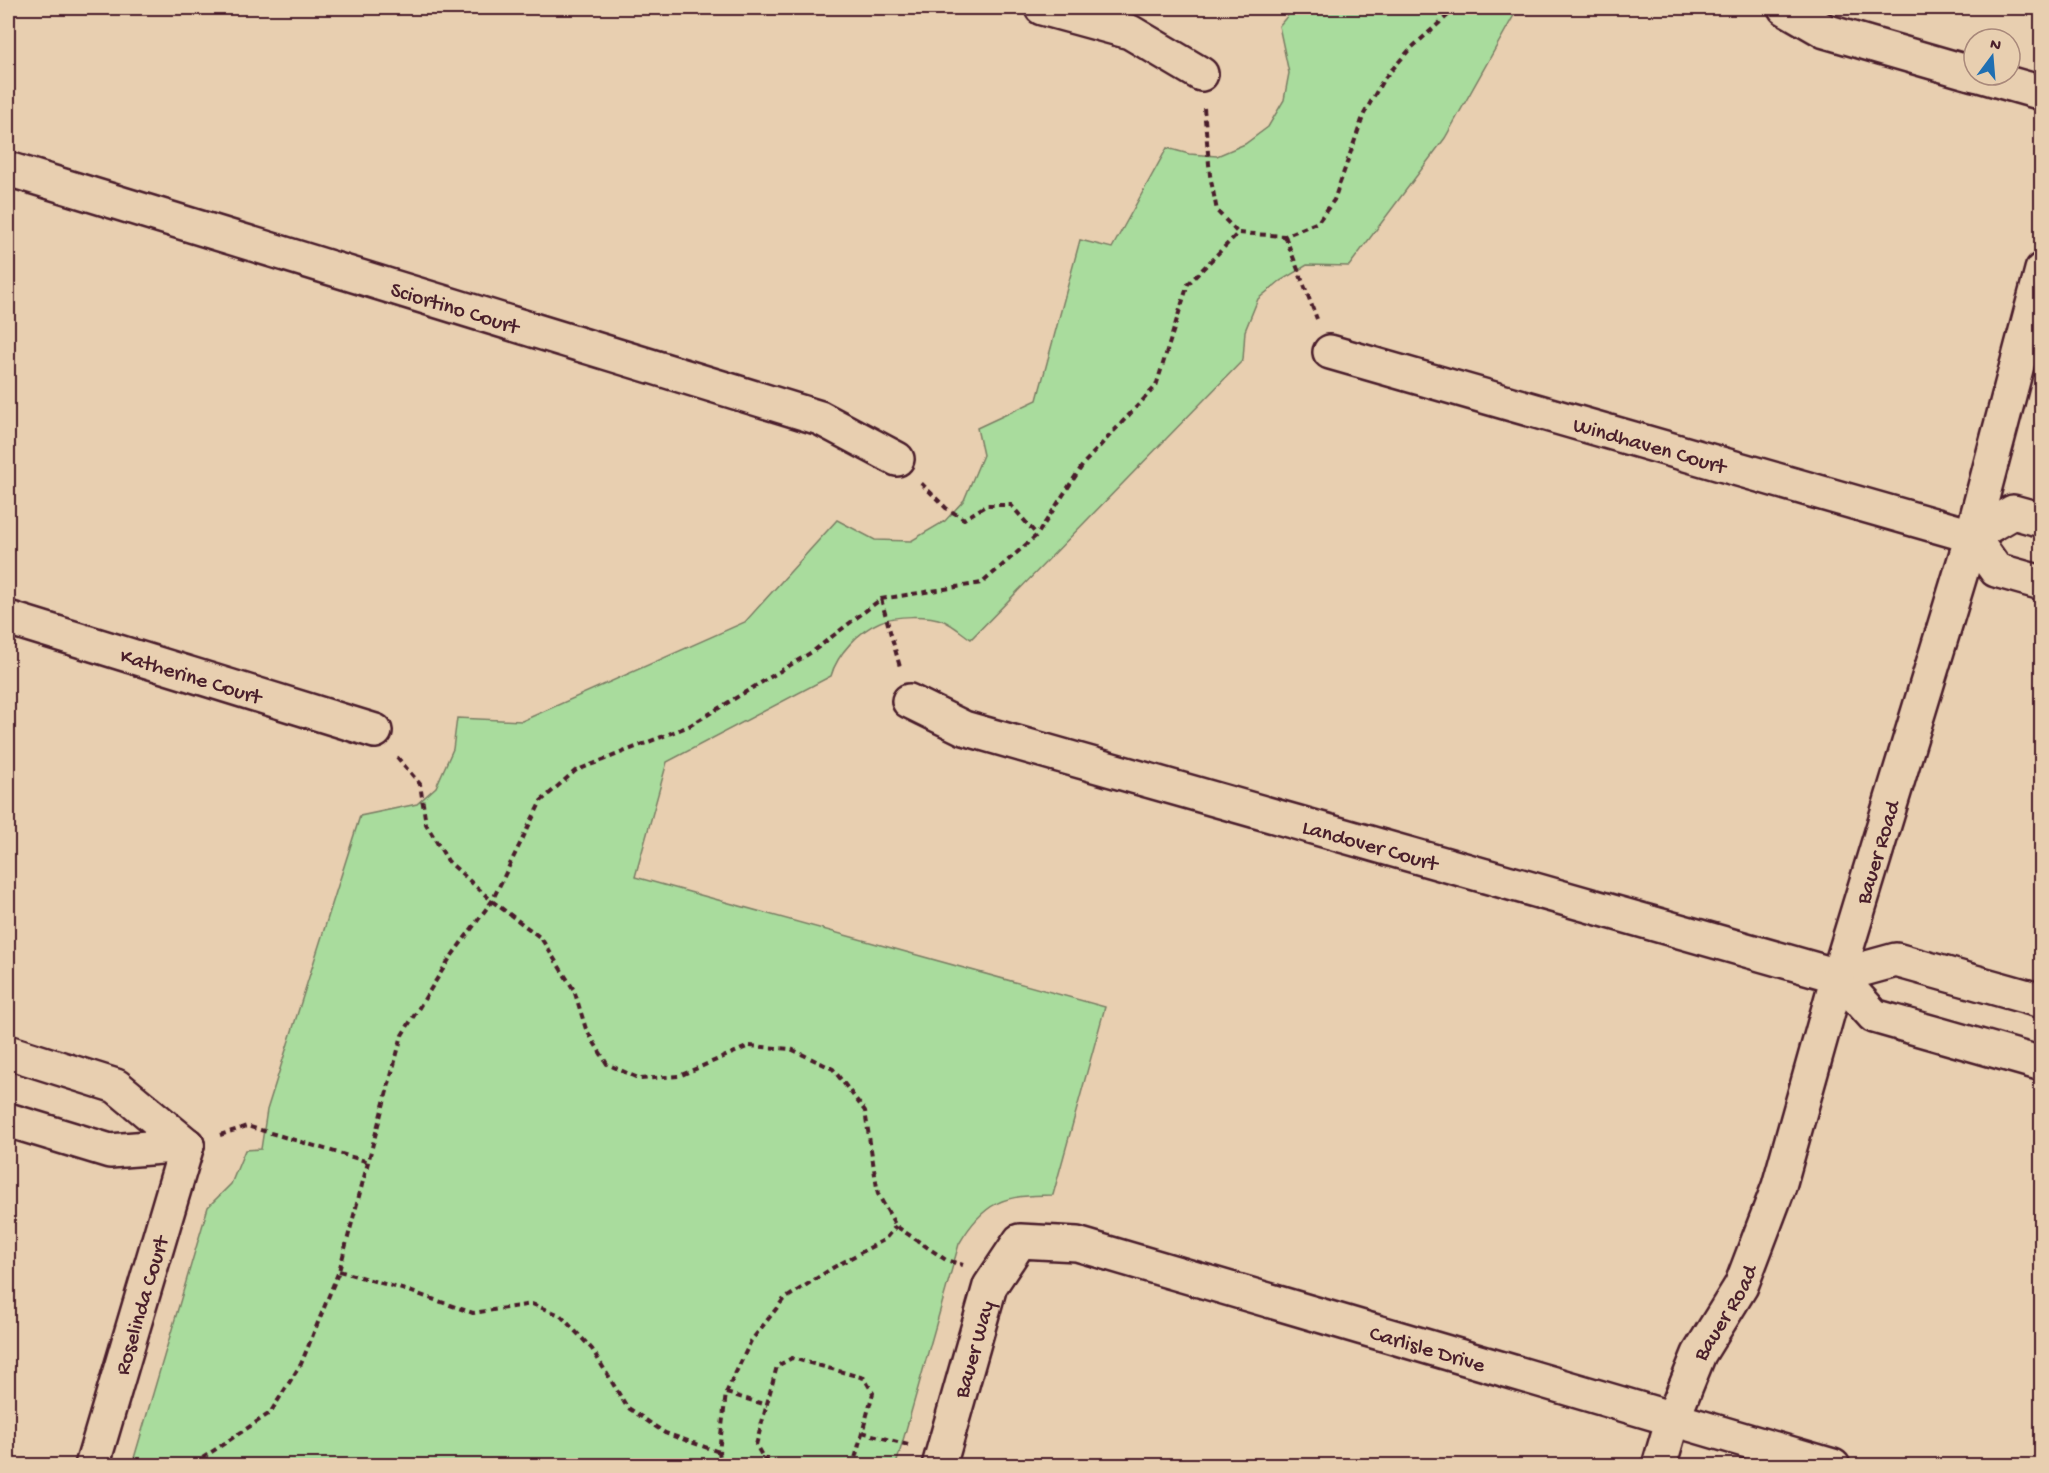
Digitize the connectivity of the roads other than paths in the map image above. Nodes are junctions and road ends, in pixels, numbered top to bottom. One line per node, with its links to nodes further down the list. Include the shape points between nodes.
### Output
1 (1042, 8): 4 (street, via 1130,33)
2 (1785, 8): 3 (street, via 1825,31)
3 (1962, 71)
4 (1201, 74)
5 (2021, 87): 6 (street)
6 (2042, 93)
7 (8, 169): 10 (street, Sciortino Court, via 820,418)
8 (2042, 270): 12 (street, Bauer Road)
9 (1330, 352): 12 (street, Windhaven Court)
10 (897, 459)
11 (2042, 520): 12 (street, via 2013,512)
12 (1972, 536): 13 (street, via 1996,570); 17 (street, Bauer Road)
13 (2042, 583)
14 (8, 618): 16 (street, Katherine Court)
15 (909, 701): 17 (street, Landover Court, via 964,728)
16 (375, 731)
17 (1838, 976): 18 (street, via 1896,960); 20 (street, via 1874,1016); 24 (street, Bauer Road, via 1779,1186 1741,1286 1699,1354)
18 (2042, 1000)
19 (8, 1052): 22 (street, via 116,1086)
20 (2042, 1064)
21 (8, 1120): 22 (street, via 110,1151)
22 (188, 1145): 26 (street, Roselinda Court)
23 (1020, 1241): 24 (street, Carlisle Drive, via 1077,1244); 25 (street, Bauer Way, via 990,1286)
24 (1673, 1418): 27 (street); 28 (street, Carlisle Drive)
25 (940, 1460)
26 (92, 1466)
27 (1659, 1466)
28 (1833, 1466)

